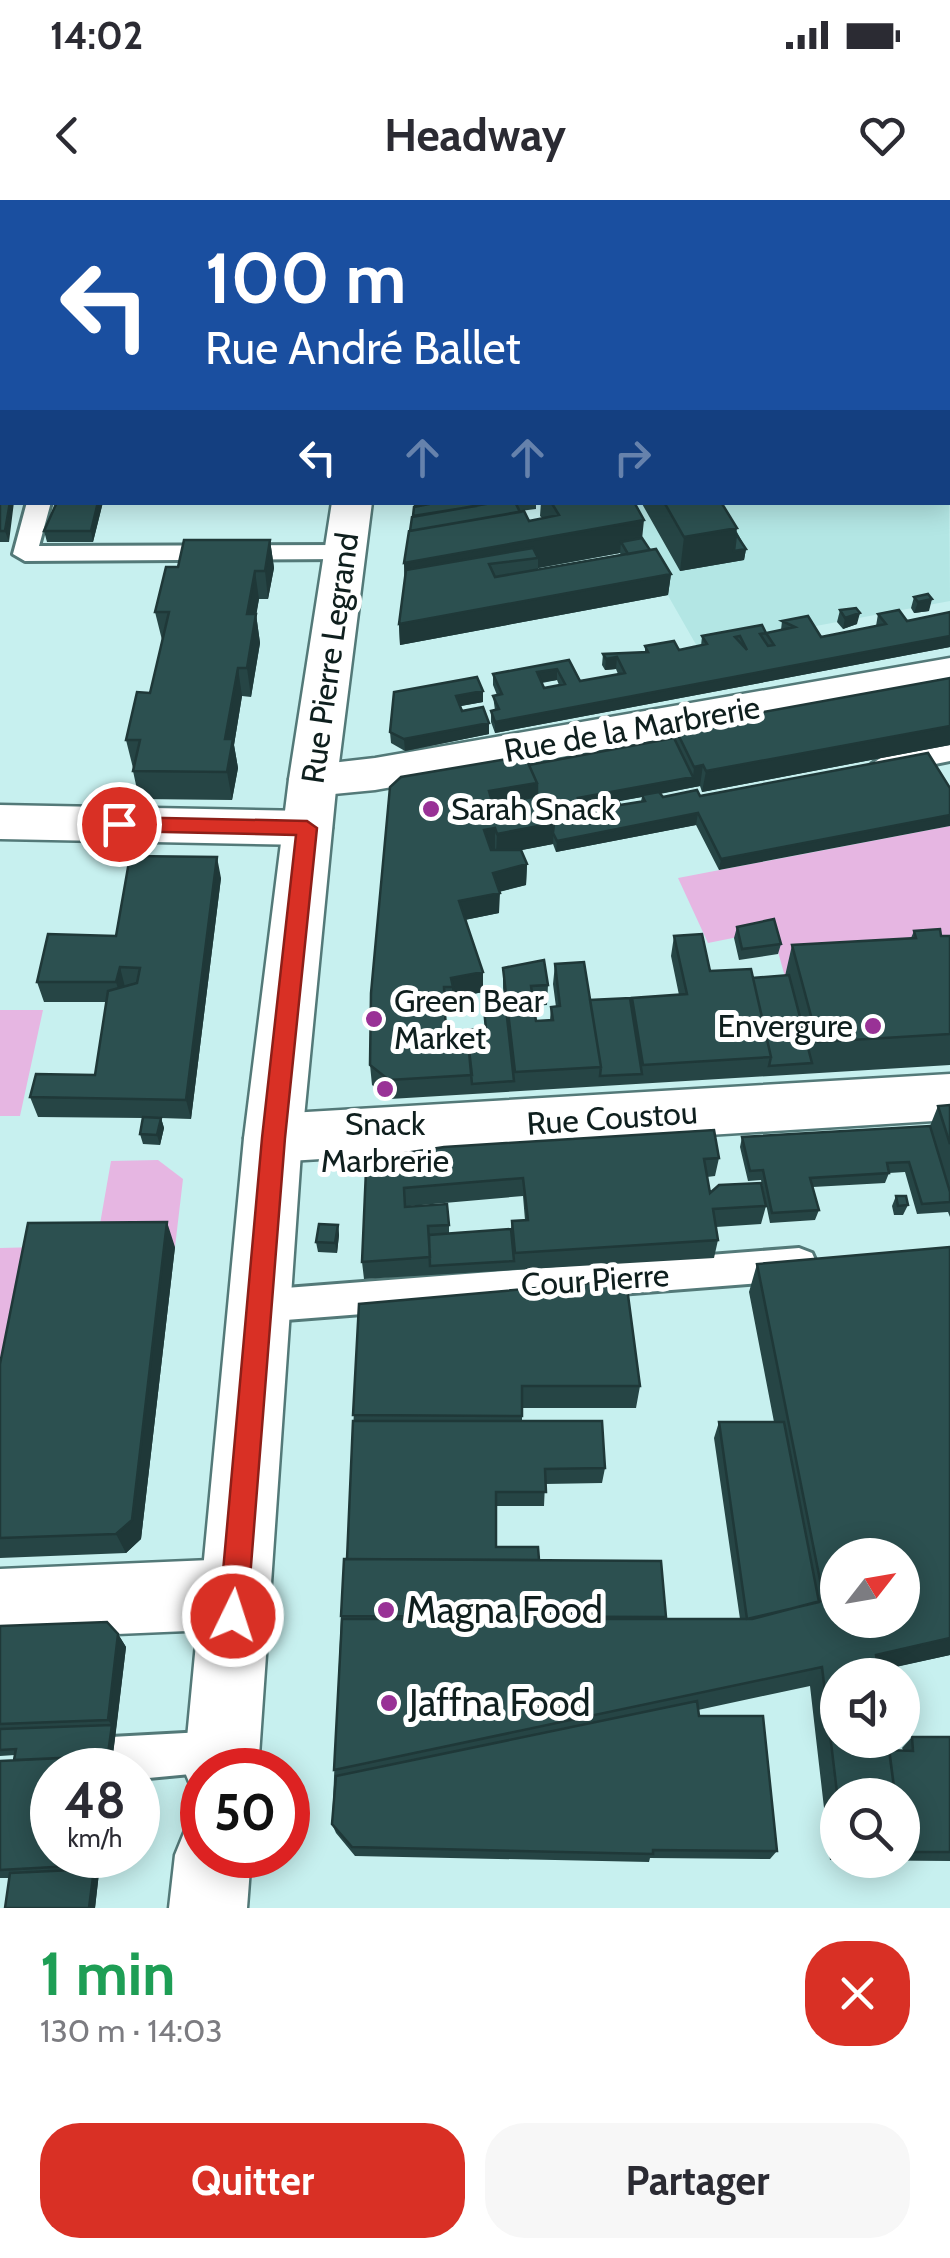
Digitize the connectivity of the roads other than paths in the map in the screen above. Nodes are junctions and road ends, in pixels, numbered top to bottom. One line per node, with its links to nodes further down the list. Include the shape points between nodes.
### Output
1 (38, 505): 3 (lane, via 26,554)
2 (352, 505): 3 (street, Rue Pierre Legrand)
3 (345, 552): 7 (street, Rue Pierre Legrand)
4 (950, 673): 7 (street, Rue de la Marbrerie, via 375,774)
5 (950, 752): 6 (lane)
6 (856, 770)
7 (310, 803): 8 (street, Rue de la Marbrerie); 10 (street, Rue Pierre Legrand)
8 (0, 822)
9 (950, 1098): 10 (street, Rue Coustou)
10 (274, 1138): 12 (street, Rue Pierre Legrand)
11 (831, 1262): 12 (lane, Cour Pierre)
12 (260, 1306): 13 (street, Rue Pierre Legrand)
13 (234, 1594): 14 (street); 15 (street, Rue Pierre Legrand)
14 (0, 1604)
15 (222, 1748)
16 (211, 1878): 17 (street)
17 (208, 1908)

